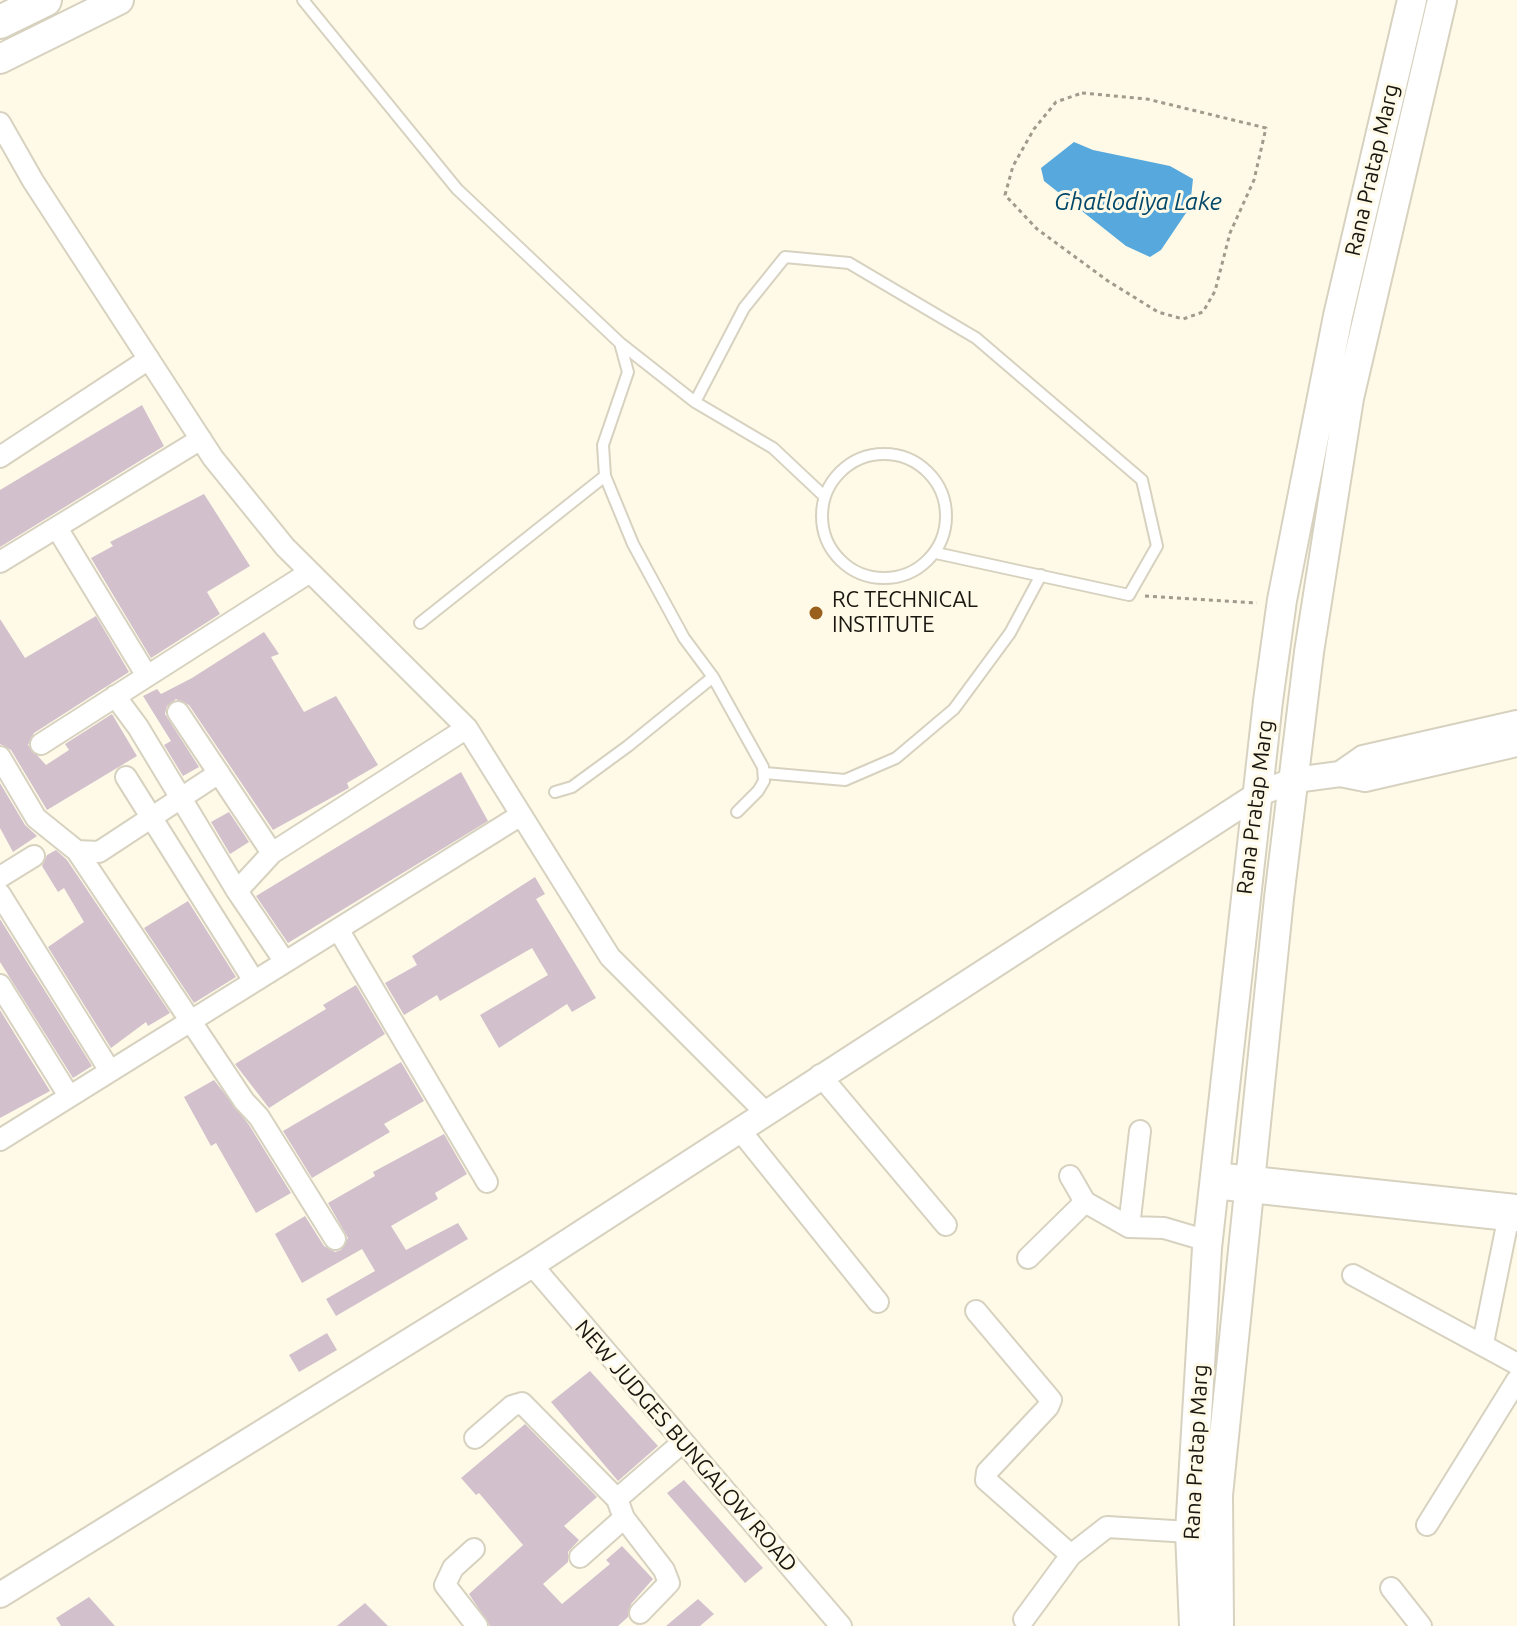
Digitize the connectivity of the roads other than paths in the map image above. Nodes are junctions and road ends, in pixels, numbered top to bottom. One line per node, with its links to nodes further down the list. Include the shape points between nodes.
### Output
1 (45, 0): 6 (highway)
2 (119, 0): 7 (main road)
3 (303, 0): 11 (lane, via 457,189)
4 (1412, 1): 5 (main road); 9 (main road, Rana Pratap Marg)
5 (1442, 4): 10 (main road, Rana Pratap Marg)
6 (0, 22)
7 (0, 59)
8 (0, 123): 12 (street)
9 (1338, 316): 10 (main road); 23 (main road, Rana Pratap Marg)
10 (1367, 324): 24 (main road, Rana Pratap Marg, via 1349,398)
11 (620, 343): 13 (lane); 16 (lane, via 628,372 603,445)
12 (149, 359): 14 (street); 15 (street)
13 (695, 402): 17 (lane, via 773,448); 22 (lane, via 744,308 785,257 849,263 976,338 1142,480 1157,546 1129,595)
14 (201, 439): 18 (street); 21 (street)
15 (0, 457)
16 (605, 476): 25 (lane); 27 (lane, via 640,557 684,638)
17 (824, 496): 19 (lane, via 821,518 833,553 854,572 874,579 908,575); 19 (lane, via 836,475 855,460 884,453 909,458 934,478 948,518)
18 (57, 528): 20 (street); 26 (street)
19 (936, 553): 22 (lane)
20 (0, 562)
21 (310, 572): 26 (street); 31 (street)
22 (1041, 575): 36 (lane, via 1010,633 954,709 896,758 845,780)
23 (1282, 597): 24 (main road); 41 (main road, Rana Pratap Marg)
24 (1317, 600): 39 (main road, Rana Pratap Marg)
25 (420, 623)
26 (147, 676): 28 (street)
27 (713, 677): 36 (lane); 40 (lane, via 572,787)
28 (115, 696): 32 (street); 42 (street)
29 (178, 712): 35 (street)
30 (1517, 723): 37 (street, via 1363,758)
31 (467, 728): 44 (street); 47 (street)
32 (41, 744)
33 (1517, 744): 37 (street, via 1365,779)
34 (0, 757): 46 (street, via 36,818)
35 (219, 773): 42 (street); 47 (street)
36 (765, 773): 43 (lane, via 758,791)
37 (1340, 774): 39 (street)
38 (126, 777): 45 (street)
39 (1295, 780): 41 (street); 67 (main road, Rana Pratap Marg)
40 (555, 792)
41 (1260, 793): 58 (street); 65 (main road, Rana Pratap Marg)
42 (181, 798): 45 (street); 50 (street)
43 (737, 812)
44 (521, 815): 52 (street); 60 (street, via 610,957)
45 (152, 817): 46 (street, via 99,852); 54 (street)
46 (77, 851): 56 (street)
47 (272, 853): 50 (street)
48 (34, 856): 49 (street)
49 (0, 877)
50 (237, 891): 53 (street)
51 (0, 894): 57 (street)
52 (338, 929): 53 (street); 66 (street)
53 (285, 962): 54 (street)
54 (254, 981): 56 (street)
55 (0, 985): 59 (street)
56 (192, 1020): 57 (street); 72 (street)
57 (110, 1071): 59 (street)
58 (820, 1075): 60 (street); 70 (street)
59 (69, 1096): 63 (street)
60 (765, 1112): 61 (street)
61 (739, 1129): 75 (street); 77 (street)
62 (1140, 1131): 71 (street)
63 (0, 1140)
64 (1070, 1176): 68 (street)
65 (1214, 1180): 67 (street); 73 (main road, Rana Pratap Marg)
66 (487, 1182)
67 (1251, 1184): 69 (street); 97 (main road, Rana Pratap Marg, via 1218,1495)
68 (1085, 1202): 71 (street); 74 (street)
69 (1514, 1215): 79 (street)
70 (946, 1225)
71 (1129, 1227): 73 (street, via 1164,1228)
72 (335, 1239)
73 (1208, 1241): 86 (main road, Rana Pratap Marg)
74 (1028, 1258)
75 (532, 1265): 83 (street, NEW JUDGES BUNGALOW ROAD); 91 (street)
76 (1353, 1275): 79 (street)
77 (878, 1302)
78 (976, 1311): 88 (street, via 1051,1400 987,1472 986,1480)
79 (1483, 1343): 80 (street)
80 (1517, 1364)
81 (1517, 1380): 85 (street)
82 (475, 1438): 84 (street, via 522,1403)
83 (683, 1442): 84 (street); 95 (street, NEW JUDGES BUNGALOW ROAD)
84 (620, 1509): 89 (street); 92 (street, via 669,1583)
85 (1427, 1525)
86 (1190, 1532): 88 (street, via 1107,1527); 96 (main road, Rana Pratap Marg)
87 (474, 1549): 94 (street, via 453,1568 445,1585)
88 (1071, 1555): 93 (street)
89 (580, 1557)
90 (1391, 1588): 98 (street)
91 (0, 1595)
92 (640, 1613)
93 (1024, 1619)
94 (477, 1626)
95 (841, 1626)
96 (1194, 1626)
97 (1219, 1626)
98 (1421, 1626)

